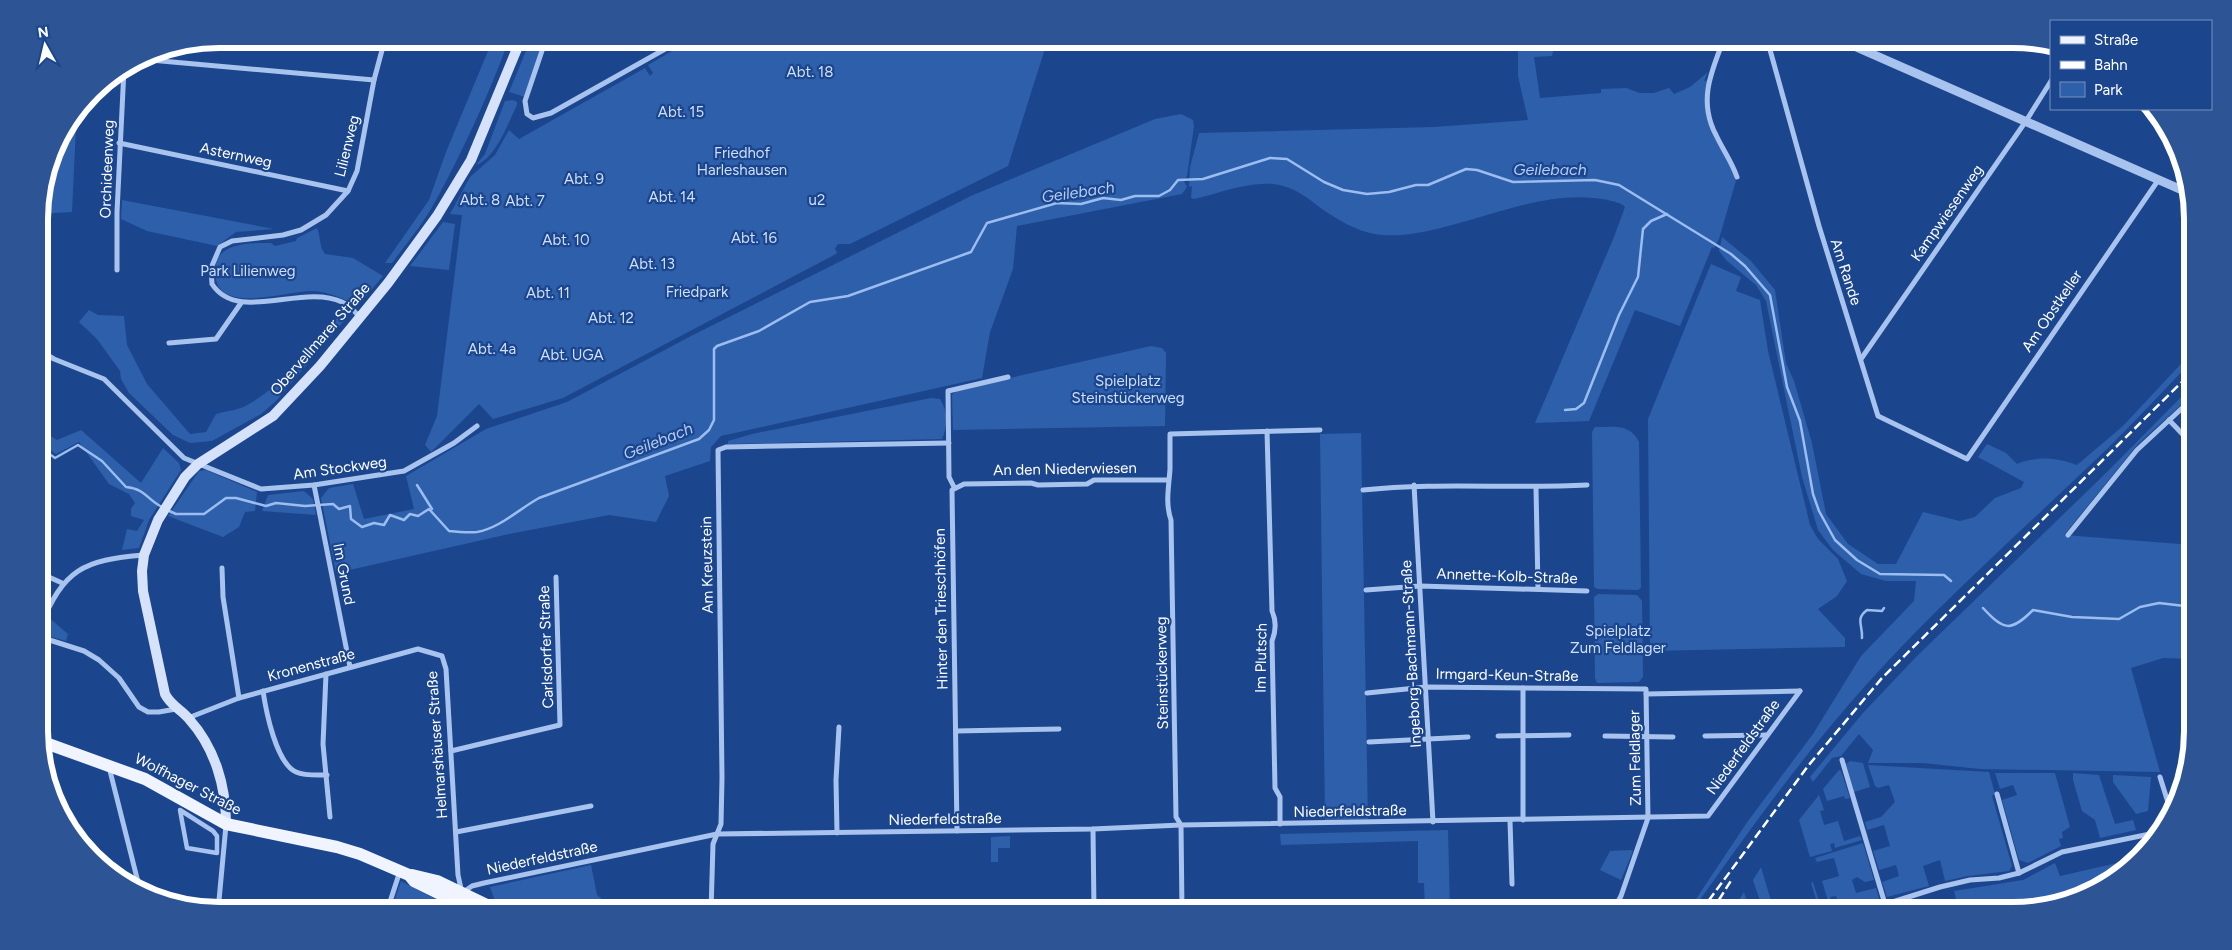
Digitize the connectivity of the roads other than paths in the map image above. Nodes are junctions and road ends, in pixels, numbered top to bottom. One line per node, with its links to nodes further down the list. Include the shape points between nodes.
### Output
1 (383, 48): 10 (street, Lilienweg)
2 (517, 48): 20 (main road, Obervellmarer Straße, via 471,160 437,216)
3 (543, 48): 4 (street, via 526,101 528,114 533,118 552,113)
4 (667, 48)
5 (1720, 48): 14 (street, via 1708,80 1706,107 1708,119)
6 (1770, 48): 23 (street, Am Rande, via 1819,226)
7 (1859, 48): 12 (street)
8 (155, 60): 10 (street)
9 (123, 77): 13 (street, Orchideenweg)
10 (374, 80): 17 (street, Lilienweg, via 359,161)
11 (2050, 83): 12 (street, Kampwiesenweg)
12 (2026, 121): 15 (street); 23 (street, Kampwiesenweg)
13 (119, 143): 17 (street, Asternweg); 18 (street, Orchideenweg)
14 (1737, 177)
15 (2159, 179): 16 (street); 32 (street, Am Obstkeller)
16 (2182, 190)
17 (348, 191): 19 (street, Lilienweg, via 326,214 301,230 232,241 220,247 211,268 212,284 225,298)
18 (118, 270)
19 (241, 303): 20 (street, via 312,296 342,302); 21 (street, via 216,338)
20 (360, 317): 33 (main road, Obervellmarer Straße, via 273,416)
21 (169, 342)
22 (48, 355): 33 (street, Am Stockweg, via 104,379 184,458)
23 (1861, 359): 32 (street, Am Rande, via 1878,416)
24 (1008, 377): 31 (street, Hinter den Trieschhöfen, via 948,391)
25 (2184, 406): 26 (street)
26 (2168, 420): 30 (street); 41 (street, via 2137,450)
27 (477, 426): 35 (street, Am Stockweg, via 404,471)
28 (1320, 430): 29 (street)
29 (1267, 431): 34 (street, Steinstückerweg, via 1170,434); 95 (street, Im Plutsch, via 1272,611 1276,631 1272,641 1275,788 1280,797)
30 (2184, 436)
31 (949, 443): 38 (street, Hinter den Trieschhöfen, via 949,478); 101 (street, Am Kreuzstein, via 722,447 718,450 722,739 721,824)
32 (1967, 459)
33 (198, 464): 35 (street, Am Stockweg, via 261,489); 42 (main road, Obervellmarer Straße, via 185,477 158,520)
34 (1168, 480): 38 (street, An den Niederwiesen); 96 (street, Steinstückerweg, via 1176,818)
35 (314, 485): 54 (street, Im Grund)
36 (1414, 485): 39 (street); 40 (street); 47 (street, Ingeborg-Bachmann-Straße)
37 (1587, 485): 39 (street)
38 (954, 486): 67 (street, Hinter den Trieschhöfen, via 951,493)
39 (1536, 488): 48 (street)
40 (1363, 490)
41 (2068, 535)
42 (144, 555): 46 (street, via 91,563); 63 (main road, Obervellmarer Straße, via 143,591 165,694)
43 (222, 568): 62 (street, via 223,596)
44 (48, 577): 46 (street)
45 (556, 577): 80 (street, Carlsdorfer Straße, via 560,725)
46 (62, 583): 51 (street)
47 (1420, 586): 48 (street, Annette-Kolb-Straße); 49 (street, Annette-Kolb-Straße); 56 (street, Ingeborg-Bachmann-Straße)
48 (1538, 588): 50 (street, Annette-Kolb-Straße)
49 (1366, 590)
50 (1587, 591)
51 (48, 607)
52 (48, 639): 63 (street, via 76,648 99,660 119,678 140,708 148,712)
53 (442, 656): 54 (street, Kronenstraße, via 418,648); 80 (street, Helmarshäuser Straße, via 446,669)
54 (350, 667): 55 (street, Kronenstraße)
55 (326, 674): 58 (street, Kronenstraße); 83 (street, via 322,719)
56 (1426, 687): 57 (street, Irmgard-Keun-Straße); 61 (street, Irmgard-Keun-Straße); 77 (street, Ingeborg-Bachmann-Straße)
57 (1523, 688): 59 (street, Irmgard-Keun-Straße); 68 (street)
58 (263, 691): 62 (street, Kronenstraße); 83 (street, via 268,720 286,764 304,775)
59 (1646, 691): 60 (street, Irmgard-Keun-Straße); 75 (street, Zum Feldlager)
60 (1800, 691): 70 (street, Niederfeldstraße)
61 (1367, 693)
62 (239, 698): 64 (street, Kronenstraße)
63 (177, 709): 64 (main road, Obervellmarer Straße)
64 (188, 718): 94 (main road, Obervellmarer Straße, via 219,771)
65 (839, 727): 100 (street)
66 (1059, 729): 67 (street)
67 (956, 731): 98 (street, Hinter den Trieschhöfen)
68 (1523, 734): 69 (street); 71 (street); 92 (street)
69 (1569, 735)
70 (1767, 735): 73 (street); 90 (street, Niederfeldstraße, via 1708,816)
71 (1498, 736)
72 (1605, 736): 75 (street)
73 (1705, 736)
74 (1468, 737): 77 (street)
75 (1647, 737): 76 (street); 90 (street, Zum Feldlager)
76 (1673, 737)
77 (1428, 738): 78 (street); 93 (street, Ingeborg-Bachmann-Straße)
78 (1369, 742)
79 (49, 744): 82 (main road, Wolfhager Straße)
80 (452, 751): 99 (street, Helmarshäuser Straße)
81 (1842, 760): 119 (street)
82 (108, 764): 94 (main road, Wolfhager Straße, via 145,779); 105 (street)
83 (326, 774): 89 (street)
84 (2160, 777): 86 (street)
85 (1998, 794): 104 (street)
86 (2168, 803)
87 (591, 806): 99 (street, Helmarshäuser Straße)
88 (180, 810): 88 (street, via 187,848 217,853 217,836 213,831)
89 (330, 817)
90 (1648, 818): 92 (street, Niederfeldstraße); 118 (street, Zum Feldlager)
91 (1510, 820): 92 (street, Niederfeldstraße); 93 (street, Niederfeldstraße); 108 (street)
92 (1523, 820)
93 (1433, 822): 95 (street, Niederfeldstraße)
94 (226, 824): 103 (main road, Wolfhager Straße, via 337,847); 109 (street)
95 (1280, 824): 96 (street, Niederfeldstraße)
96 (1181, 825): 97 (street, Niederfeldstraße); 117 (street, Steinstückerweg)
97 (1093, 829): 98 (street, Niederfeldstraße); 116 (street)
98 (957, 831): 100 (street, Niederfeldstraße)
99 (456, 832): 113 (street, Helmarshäuser Straße)
100 (837, 833): 101 (street, Niederfeldstraße)
101 (717, 834): 114 (street, Niederfeldstraße, via 472,886); 115 (street, Am Kreuzstein, via 713,844)
102 (2150, 834): 104 (street, via 2062,852)
103 (405, 873): 110 (street); 111 (main road, Wolfhager Straße); 112 (main road, Wolfhager Straße, via 437,881)
104 (2019, 873): 120 (street, via 1970,880)
105 (137, 878): 106 (street); 107 (street)
106 (132, 879)
107 (138, 882)
108 (1512, 884)
109 (219, 902)
110 (391, 902)
111 (454, 902)
112 (457, 902)
113 (461, 902)
114 (464, 902)
115 (711, 902)
116 (1094, 902)
117 (1182, 902)
118 (1618, 902)
119 (1883, 902)
120 (1891, 902)

